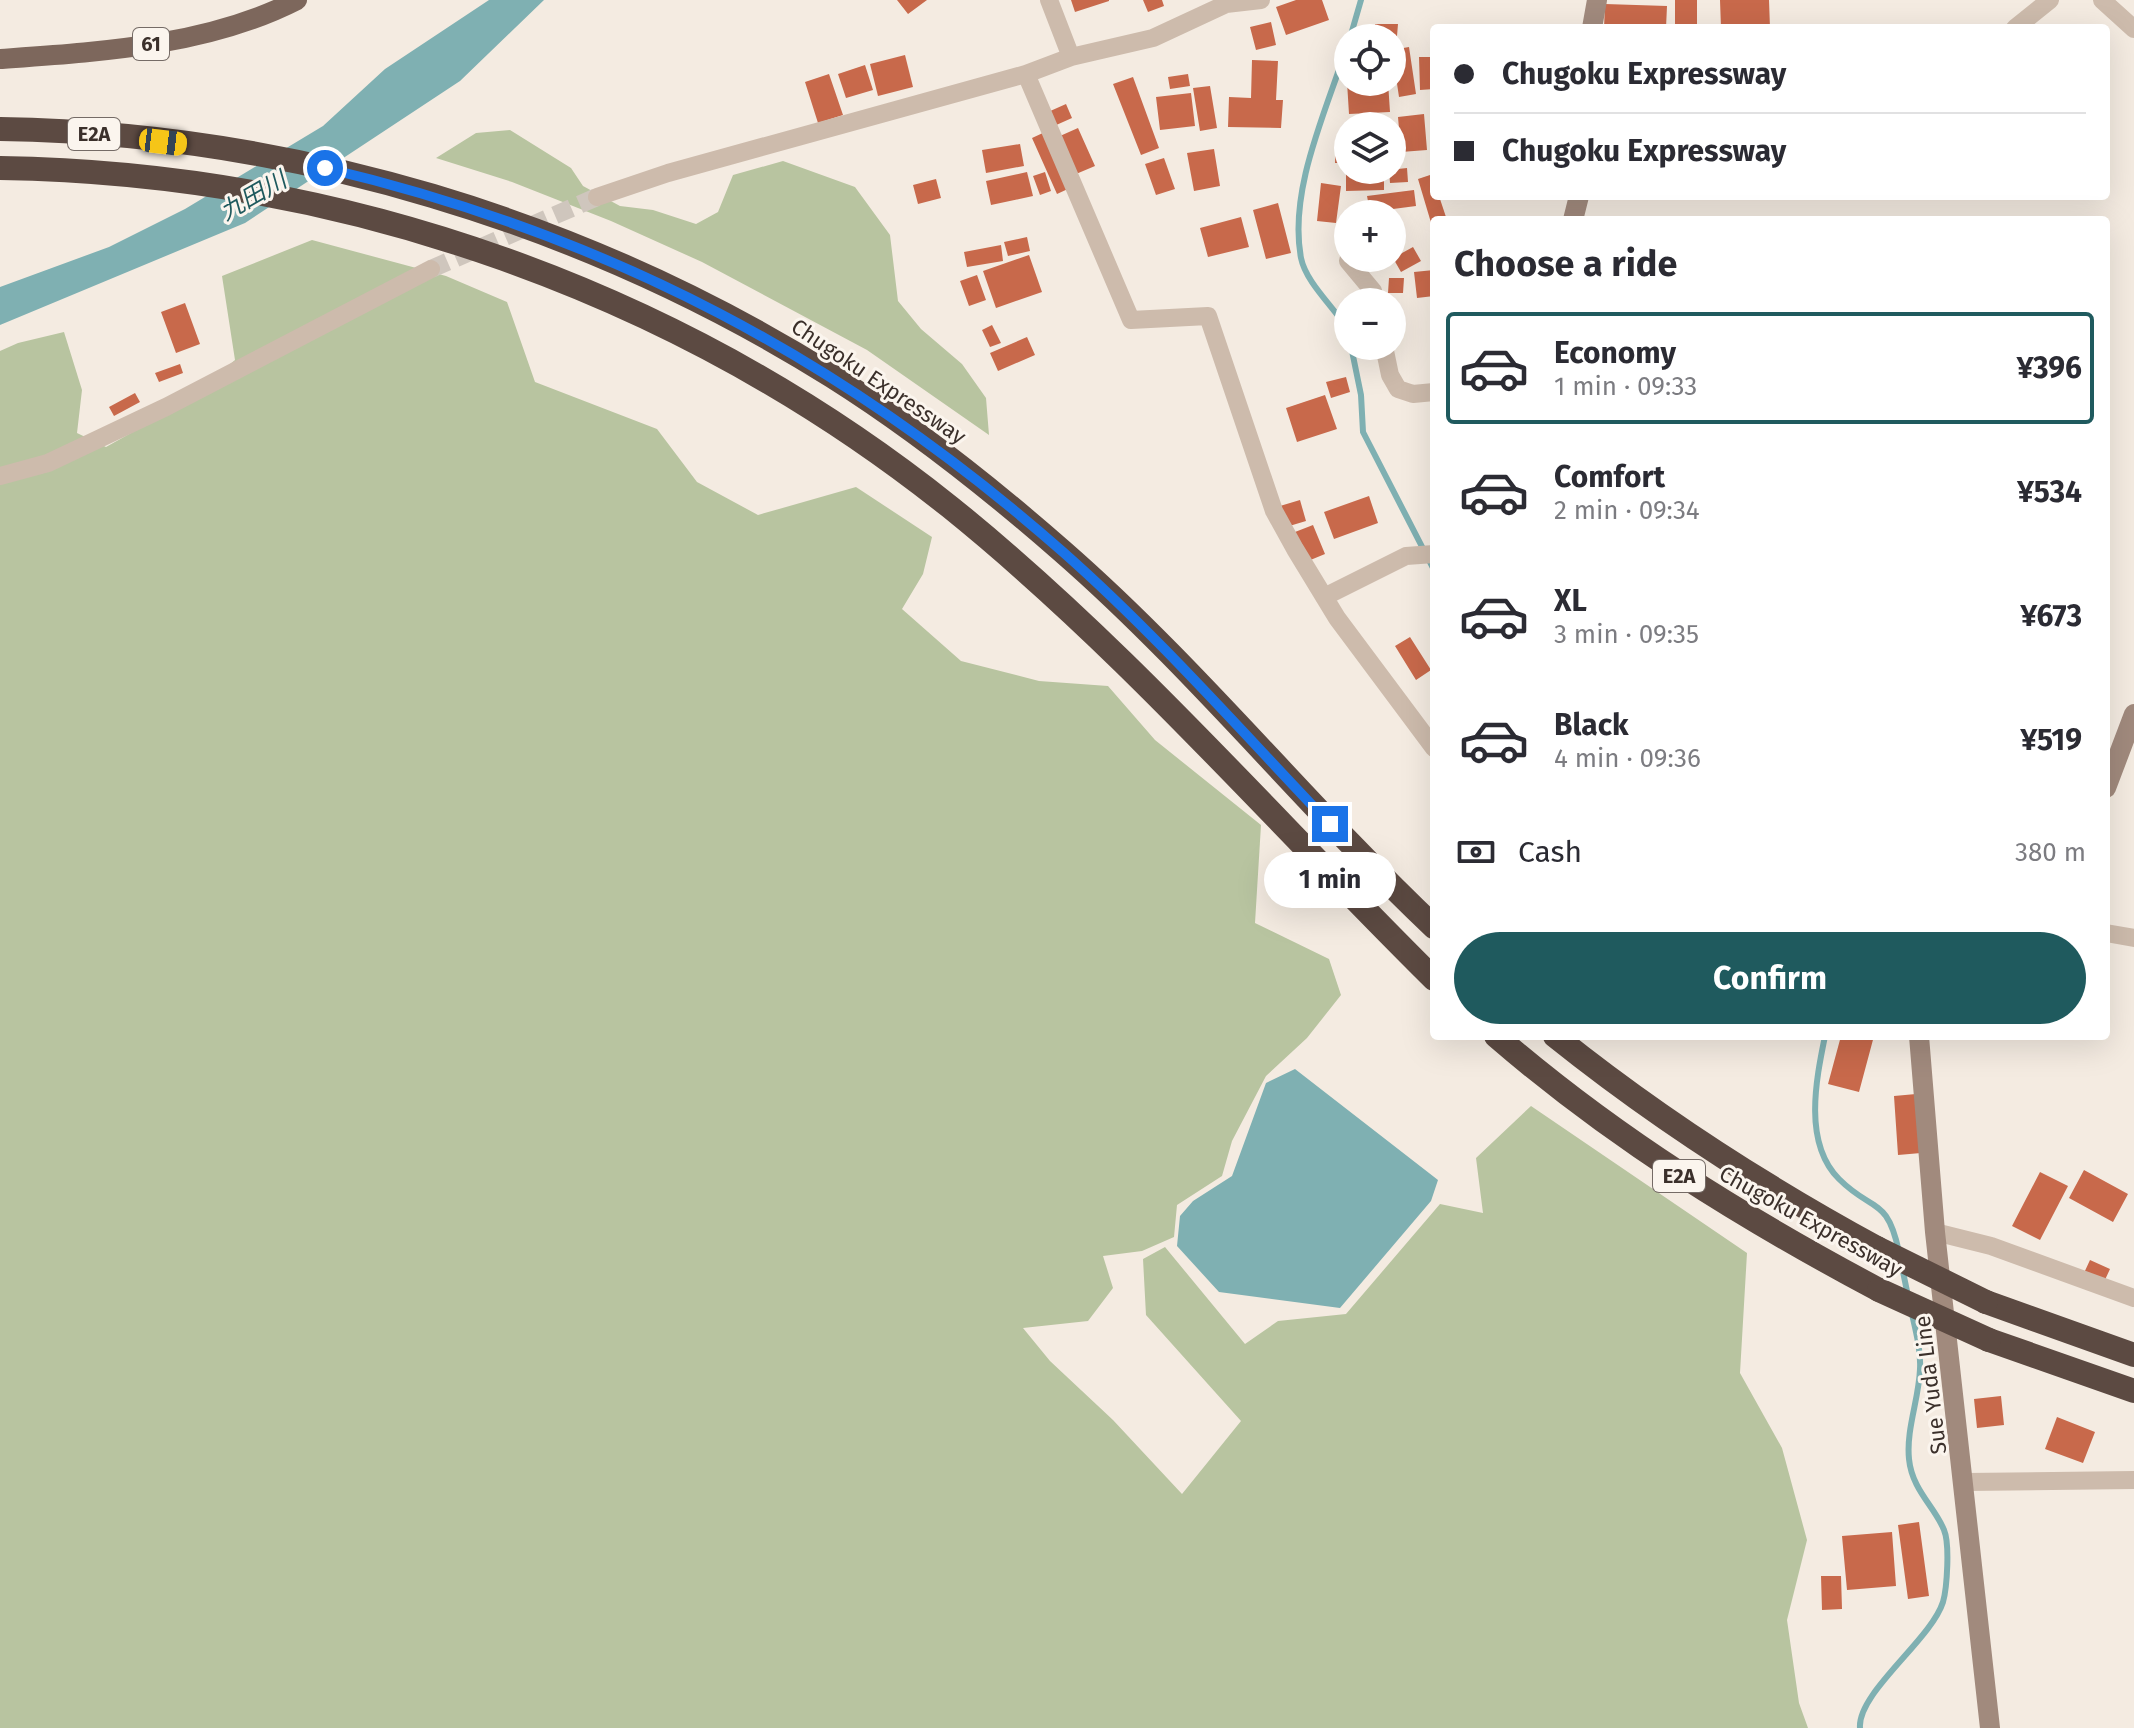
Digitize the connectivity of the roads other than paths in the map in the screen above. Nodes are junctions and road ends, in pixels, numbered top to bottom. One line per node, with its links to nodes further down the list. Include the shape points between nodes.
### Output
1 (297, 0): 12 (main road, 61, via 213,31 154,43)
2 (1049, 0): 11 (street)
3 (1261, 0): 7 (street)
4 (1597, 0): 8 (main road)
5 (2050, 0): 9 (street)
6 (2102, 0): 10 (street)
7 (1227, 2): 11 (street, via 1153,38)
8 (1593, 24)
9 (2020, 24)
10 (2134, 29)
11 (1071, 57): 13 (street)
12 (0, 59)
13 (1026, 74): 16 (street); 24 (street, via 1131,320 1208,316 1274,511)
14 (0, 129): 28 (highway, Chugoku Expressway / E2A, via 187,145 325,168 416,191 566,242 757,331 904,424 1065,553)
15 (0, 168): 31 (highway, E2A, via 139,176 275,196 400,225 477,247 739,363 881,454 1016,564 1126,666)
16 (597, 197)
17 (431, 269): 22 (street, via 166,407 48,463)
18 (1357, 272): 19 (street)
19 (1370, 288)
20 (1387, 360): 21 (street, via 1398,389)
21 (1430, 392)
22 (0, 476)
23 (1430, 554): 24 (street, via 1406,556)
24 (1324, 597): 26 (street)
25 (2134, 714): 27 (main road)
26 (1430, 743)
27 (2110, 777)
28 (1430, 923)
29 (2110, 934): 30 (street)
30 (2134, 938)
31 (1430, 975)
32 (1501, 1040): 38 (highway, Chugoku Expressway / E2A, bridge, via 1606,1125 1768,1231 1989,1340)
33 (1560, 1040): 37 (highway, Chugoku Expressway / E2A, bridge, via 1704,1147 1787,1200 1986,1302)
34 (1919, 1040): 35 (main road, Sue Yuda Line)
35 (1935, 1232): 36 (street, via 1991,1246); 40 (main road, Sue Yuda Line)
36 (2134, 1298)
37 (2134, 1355)
38 (2134, 1391)
39 (2134, 1480): 40 (street)
40 (1966, 1482): 41 (main road, Sue Yuda Line)
41 (1990, 1728)

